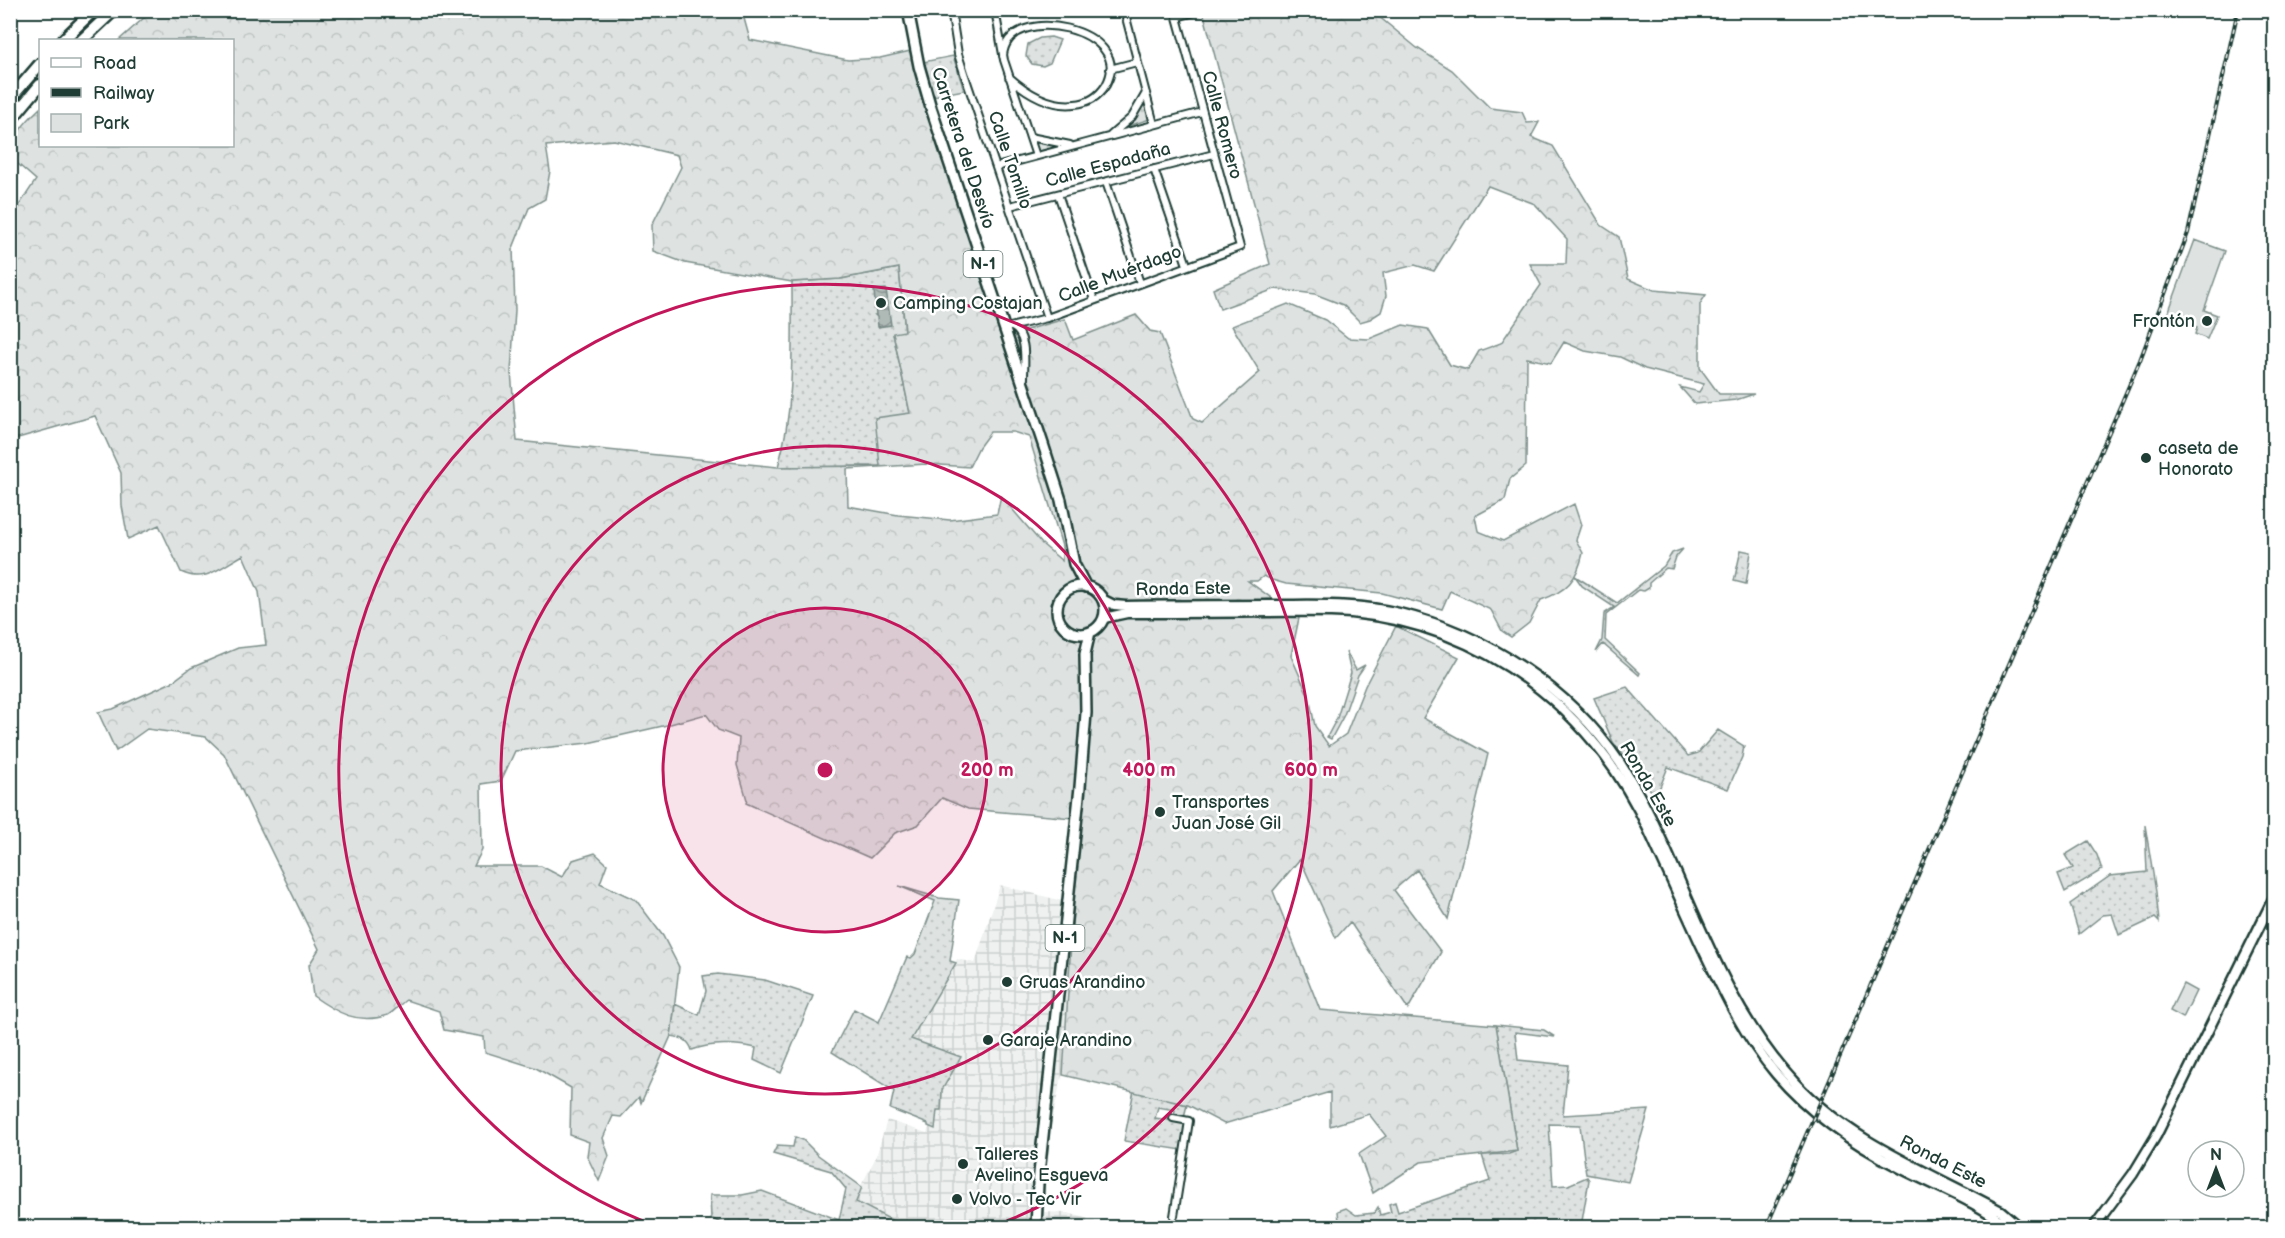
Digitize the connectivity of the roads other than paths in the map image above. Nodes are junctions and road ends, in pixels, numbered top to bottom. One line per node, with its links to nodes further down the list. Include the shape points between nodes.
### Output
1 (94, 10): 11 (highway)
2 (114, 10): 12 (highway)
3 (908, 10): 39 (highway, Carretera del Desvío / N-1, via 925,88)
4 (951, 10): 29 (street, Calle Tomillo, via 958,54)
5 (995, 10): 13 (street)
6 (1124, 10): 14 (street)
7 (1202, 10): 8 (street)
8 (1176, 14): 21 (street, Calle Romero)
9 (1081, 25): 16 (street, via 1105,48)
10 (1011, 29): 13 (street)
11 (64, 39)
12 (83, 39)
13 (1003, 56): 17 (street)
14 (1137, 62): 16 (street); 19 (street)
15 (39, 65): 20 (highway)
16 (1110, 69): 17 (street, via 1101,93 1069,105 1036,96)
17 (1009, 77): 24 (street)
18 (39, 86): 22 (highway)
19 (1146, 93): 23 (street); 25 (street, via 1131,117)
20 (10, 99)
21 (1202, 112): 23 (street); 27 (street, Calle Romero)
22 (10, 121)
23 (1154, 124): 25 (street)
24 (1030, 137): 26 (street); 28 (street)
25 (1105, 138): 26 (street)
26 (1078, 146): 28 (street)
27 (1214, 154): 30 (street, Calle Espadaña); 34 (street, Calle Romero)
28 (1036, 156): 29 (street)
29 (996, 167): 33 (street, Calle Tomillo)
30 (1154, 169): 31 (street, Calle Espadaña); 35 (street)
31 (1106, 182): 32 (street, Calle Espadaña); 36 (street)
32 (1058, 194): 33 (street, Calle Espadaña); 37 (street)
33 (1010, 206): 38 (street, Calle Tomillo)
34 (1240, 247): 35 (street, Calle Muérdago)
35 (1187, 265): 36 (street, Calle Muérdago)
36 (1140, 283): 37 (street, Calle Muérdago)
37 (1094, 300): 38 (street, Calle Muérdago)
38 (1047, 318): 39 (street, Calle Muérdago)
39 (1007, 328): 40 (highway, Carretera del Desvío / N-1, via 1061,500)
40 (1074, 564): 41 (highway, Carretera del Desvío / N-1); 42 (highway, Carretera del Desvío / N-1)
41 (1086, 587): 42 (highway); 43 (highway, N-1)
42 (1069, 589): 46 (highway, N-1, via 1060,599 1057,612 1062,625)
43 (1102, 599): 44 (highway); 53 (main road, Ronda Este, via 1126,606 1317,604 1398,612 1480,641 1521,666 1583,717 1620,762 1647,808 1740,1010 1796,1085 1861,1137 2001,1211)
44 (1104, 618): 45 (highway); 52 (main road, Ronda Este, via 1128,613 1350,614 1397,620 1479,650 1519,673 1578,724 1614,767 1640,811 1733,1013 1776,1074 1822,1119 1858,1144 1964,1198)
45 (1090, 632): 46 (highway); 47 (highway, N-1)
46 (1073, 633): 47 (highway, N-1)
47 (1085, 654): 51 (highway, N-1, via 1085,722 1078,811)
48 (2274, 897): 54 (main road, via 2156,1136 2133,1174)
49 (1173, 1118): 50 (street, via 1189,1121)
50 (1174, 1216)
51 (1036, 1227)
52 (2010, 1227)
53 (2021, 1227)
54 (2092, 1227)

